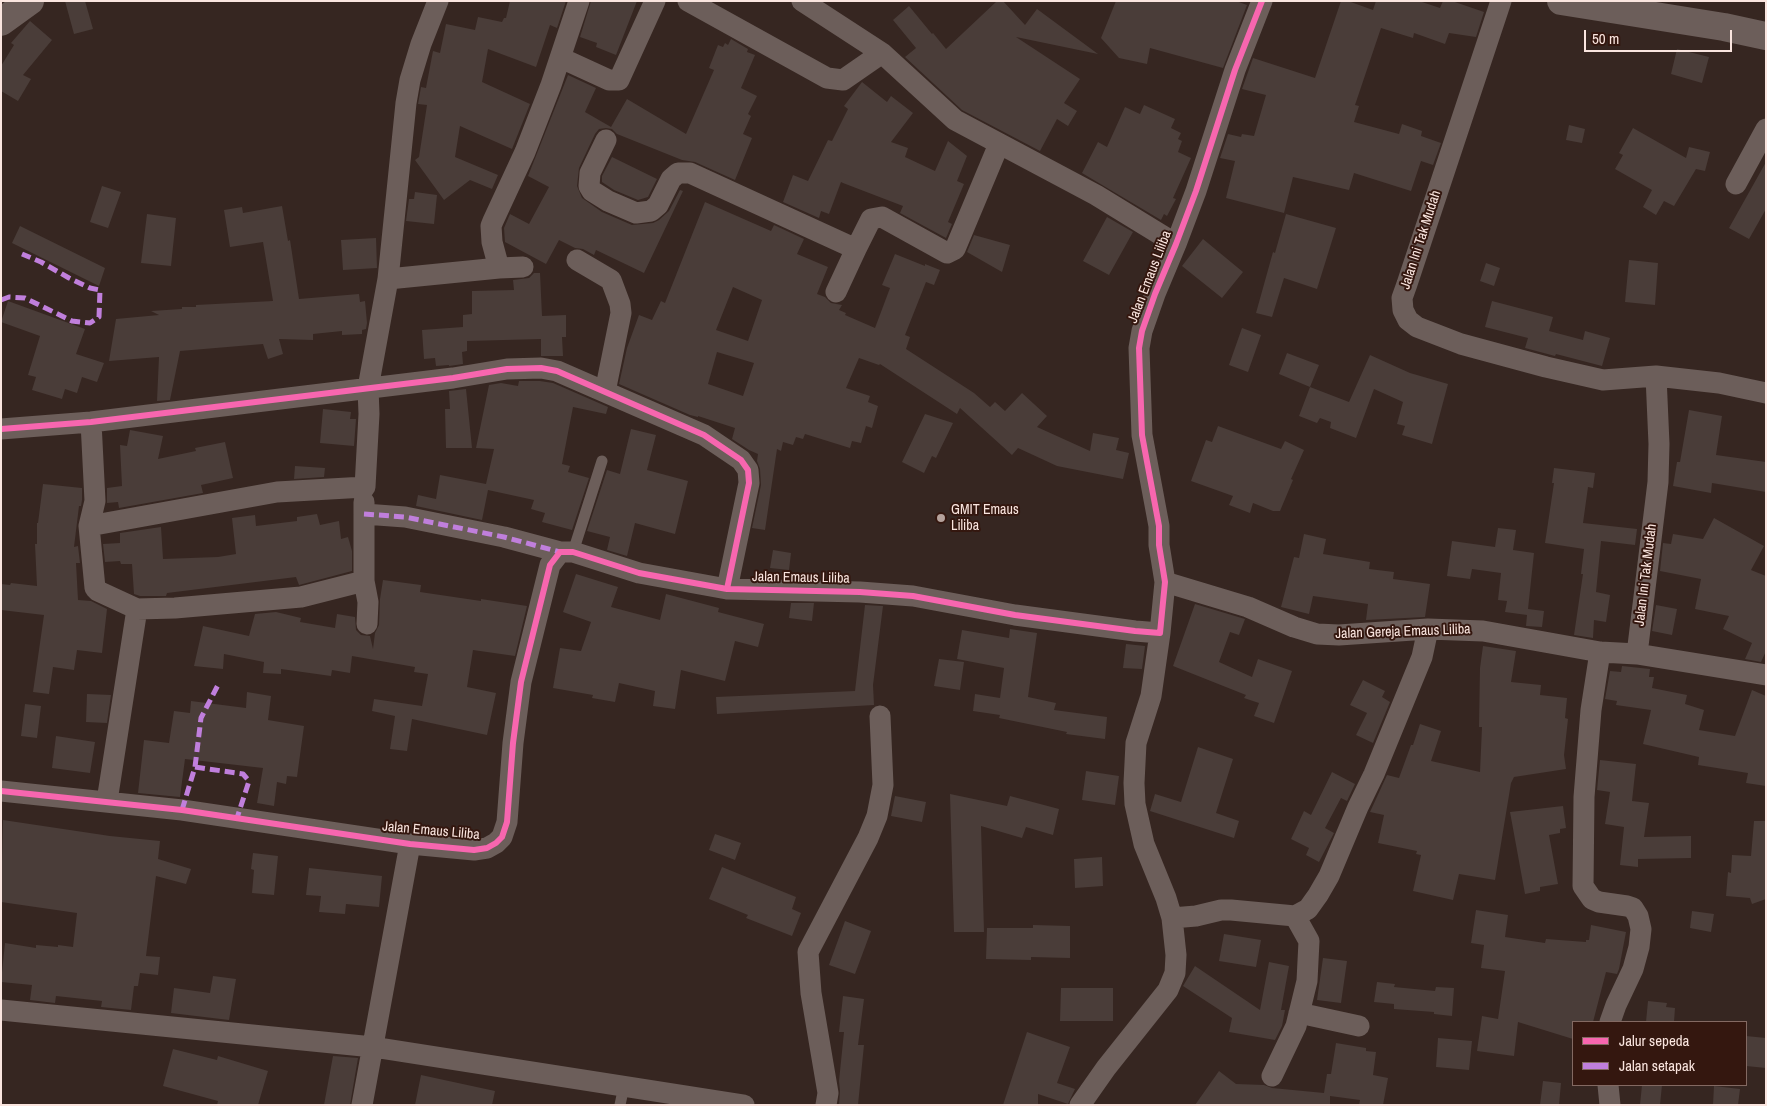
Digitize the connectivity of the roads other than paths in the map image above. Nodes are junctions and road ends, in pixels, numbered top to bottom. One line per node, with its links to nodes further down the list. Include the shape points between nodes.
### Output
1 (30, 1): 10 (street)
2 (438, 1): 23 (street, via 421,44 409,88)
3 (579, 1): 13 (street)
4 (655, 1): 13 (street, via 619,80 609,80)
5 (688, 1): 12 (street, via 827,78 843,80)
6 (802, 1): 12 (street)
7 (1262, 1): 18 (street, Jalan Emaus Liliba)
8 (1501, 1): 25 (street, Jalan Ini Tak Mudah, via 1406,284 1403,310 1417,327 1461,344 1546,367 1603,380)
9 (1561, 1): 11 (street)
10 (1, 22)
11 (1766, 36)
12 (882, 53): 16 (street, via 955,120)
13 (561, 58): 22 (street, via 525,152 491,226)
14 (1766, 129): 17 (street)
15 (606, 140): 19 (street, via 590,173 589,186 636,214 651,211 658,205 678,173 690,173)
16 (999, 144): 18 (street, via 1096,195); 19 (street, via 952,252 947,253 882,217 871,219)
17 (1736, 184)
18 (1176, 244): 37 (street, Jalan Emaus Liliba, via 1155,294 1139,348 1142,435 1159,526)
19 (856, 249): 24 (street)
20 (577, 260): 27 (street, via 610,280 620,304)
21 (524, 267): 22 (street)
22 (499, 268): 23 (street)
23 (388, 279): 26 (street)
24 (836, 292)
25 (1656, 376): 28 (street, Jalan Ini Tak Mudah, via 1719,383); 44 (street, Jalan Ini Tak Mudah, via 1658,482)
26 (368, 388): 27 (street, via 527,367 557,371); 29 (street); 32 (street)
27 (605, 392): 38 (street, via 704,435 741,460 748,470 749,483)
28 (1766, 393)
29 (91, 422): 30 (street); 34 (street, via 96,500)
30 (1, 430)
31 (602, 461): 35 (lane)
32 (366, 487): 33 (street); 34 (street, via 277,492)
33 (364, 514): 35 (street, via 404,517); 36 (street)
34 (89, 526): 39 (street, via 95,588)
35 (567, 552): 38 (street, Jalan Emaus Liliba, via 639,573); 49 (street, Jalan Emaus Liliba, via 550,565 521,682 507,822 502,837 487,848 474,850)
36 (364, 581): 39 (street, via 301,598); 40 (street, via 368,602)
37 (1165, 582): 41 (street, Jalan Gereja Emaus Liliba, via 1248,607 1317,634 1339,636); 42 (street, Jalan Emaus Liliba)
38 (726, 589): 42 (street, Jalan Emaus Liliba, via 913,596 1015,615)
39 (137, 610): 48 (street)
40 (367, 624)
41 (1428, 629): 43 (street, Jalan Gereja Emaus Liliba, via 1483,630); 50 (street, via 1411,684 1329,876 1308,909)
42 (1160, 633): 51 (street, via 1151,696 1136,743 1134,782 1135,804 1144,844)
43 (1600, 652): 44 (street, Jalan Gereja Emaus Liliba); 54 (street, via 1591,710 1584,797 1583,886 1592,899 1632,908 1638,916 1640,929 1633,968)
44 (1636, 654): 45 (street, Jalan Gereja Emaus Liliba)
45 (1766, 675)
46 (880, 716): 62 (street, via 883,784 877,816 808,952 811,993 828,1093)
47 (1, 791): 48 (street, Jalan Emaus Liliba)
48 (107, 801): 49 (street, Jalan Emaus Liliba)
49 (410, 844): 56 (street)
50 (1295, 916): 51 (street, via 1226,910); 53 (street, via 1309,941 1307,981)
51 (1172, 918): 63 (street, via 1176,955 1175,973 1168,990)
52 (1, 1010): 56 (street)
53 (1299, 1012): 55 (street); 57 (street, via 1296,1026)
54 (1610, 1021)
55 (1359, 1026)
56 (372, 1048): 59 (street); 60 (street)
57 (1272, 1076)
58 (1608, 1086): 64 (street)
59 (622, 1095): 61 (street)
60 (362, 1105)
61 (744, 1105)
62 (826, 1105)
63 (1080, 1105)
64 (1610, 1105)

